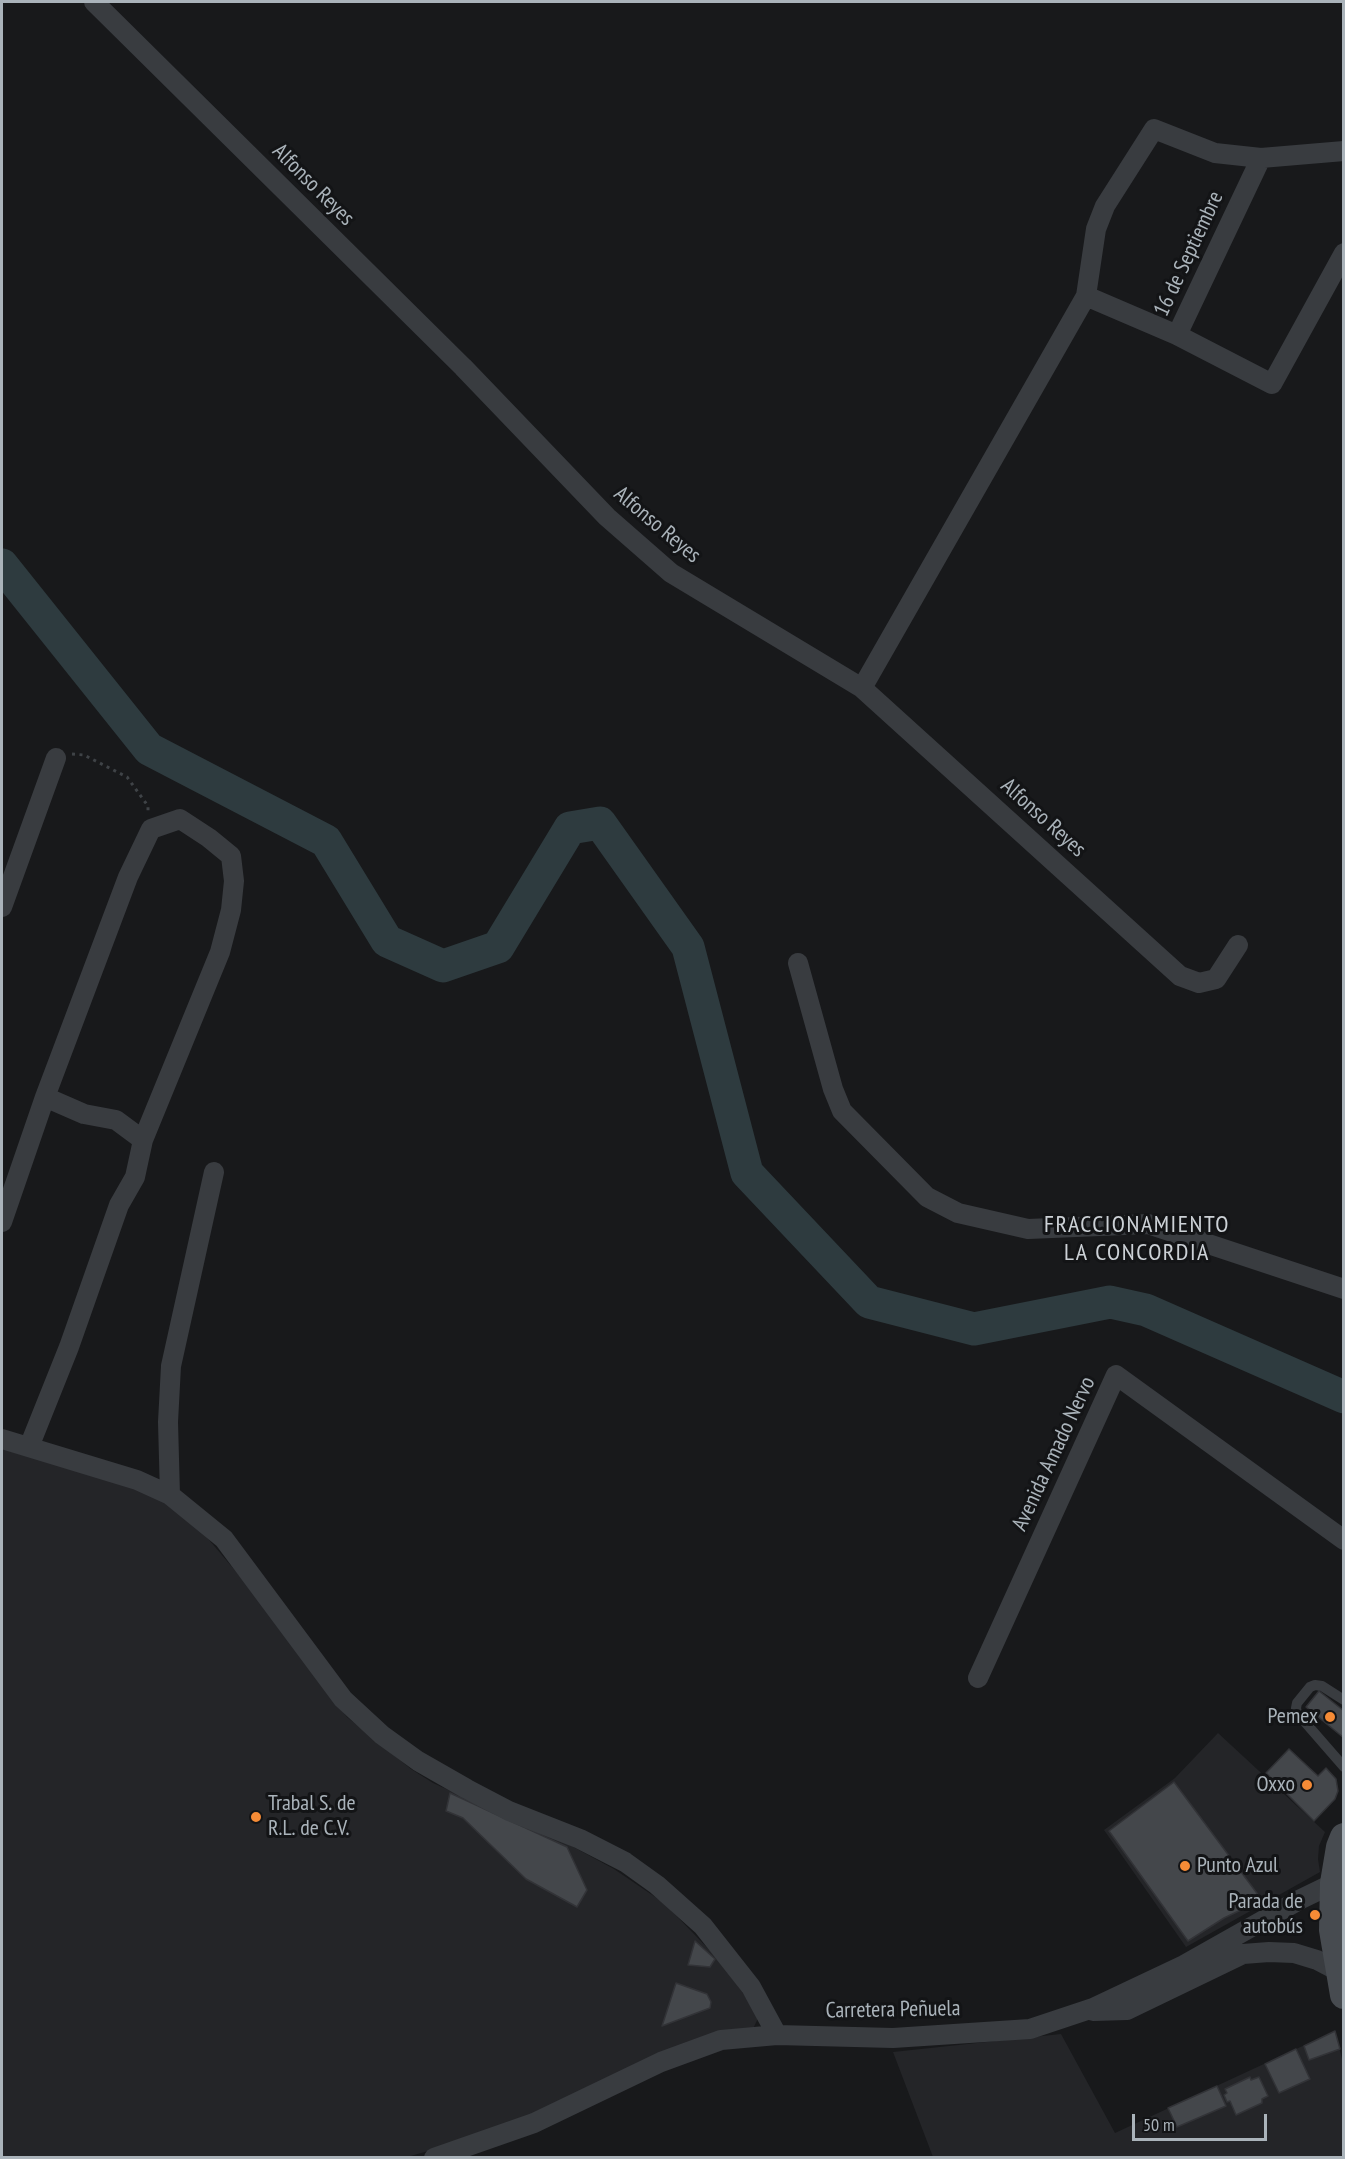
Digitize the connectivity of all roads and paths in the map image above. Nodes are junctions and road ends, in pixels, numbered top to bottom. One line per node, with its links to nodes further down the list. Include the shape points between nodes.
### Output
1 (94, 2): 7 (street, Alfonso Reyes, via 463,367 607,517 671,573)
2 (1344, 151): 3 (street)
3 (1262, 158): 5 (street, via 1215,153 1154,129 1105,206 1096,229); 6 (street, 16 de Septiembre)
4 (1344, 253): 6 (street, 16 de Septiembre, via 1272,384)
5 (1086, 296): 6 (street); 7 (street)
6 (1177, 334)
7 (862, 688): 11 (street, Alfonso Reyes, via 1180,976 1199,983 1216,979)
8 (56, 758): 9 (path, via 68,753 84,755 127,777 148,806); 10 (street)
9 (150, 829): 13 (street); 14 (street, via 180,819 231,856 234,881 220,952)
10 (2, 907)
11 (1238, 945)
12 (798, 963): 17 (street, via 842,1111 927,1197 958,1214 1028,1228 1148,1224)
13 (45, 1097): 14 (street, via 84,1114 117,1120); 16 (street)
14 (143, 1140): 19 (street, via 135,1177 119,1205)
15 (214, 1172): 20 (street, via 171,1366)
16 (2, 1222)
17 (1344, 1289)
18 (2, 1439): 19 (street)
19 (29, 1447): 20 (street, via 137,1480)
20 (170, 1495): 29 (street, via 224,1539 343,1699 382,1735 467,1789 616,1857 657,1885 703,1926 751,1988)
21 (1344, 1540): 22 (street, Avenida Amado Nervo, via 1116,1375)
22 (978, 1678)
23 (1344, 1700): 24 (lane, via 1315,1685 1296,1708)
24 (1344, 1767)
25 (1344, 1837): 26 (main road, via 1340,1846)
26 (1339, 1883): 27 (main road, via 1333,1930); 28 (street, Carretera Peñuela, via 1301,1899 1184,1965)
27 (1341, 1983): 28 (street, via 1317,1960 1294,1953 1243,1954 1127,2010)
28 (1082, 2012): 29 (street, Carretera Peñuela, via 1030,2029 893,2038)
29 (777, 2035): 30 (street, Carretera Peñuela, via 721,2040 661,2062 534,2123)
30 (434, 2157)

